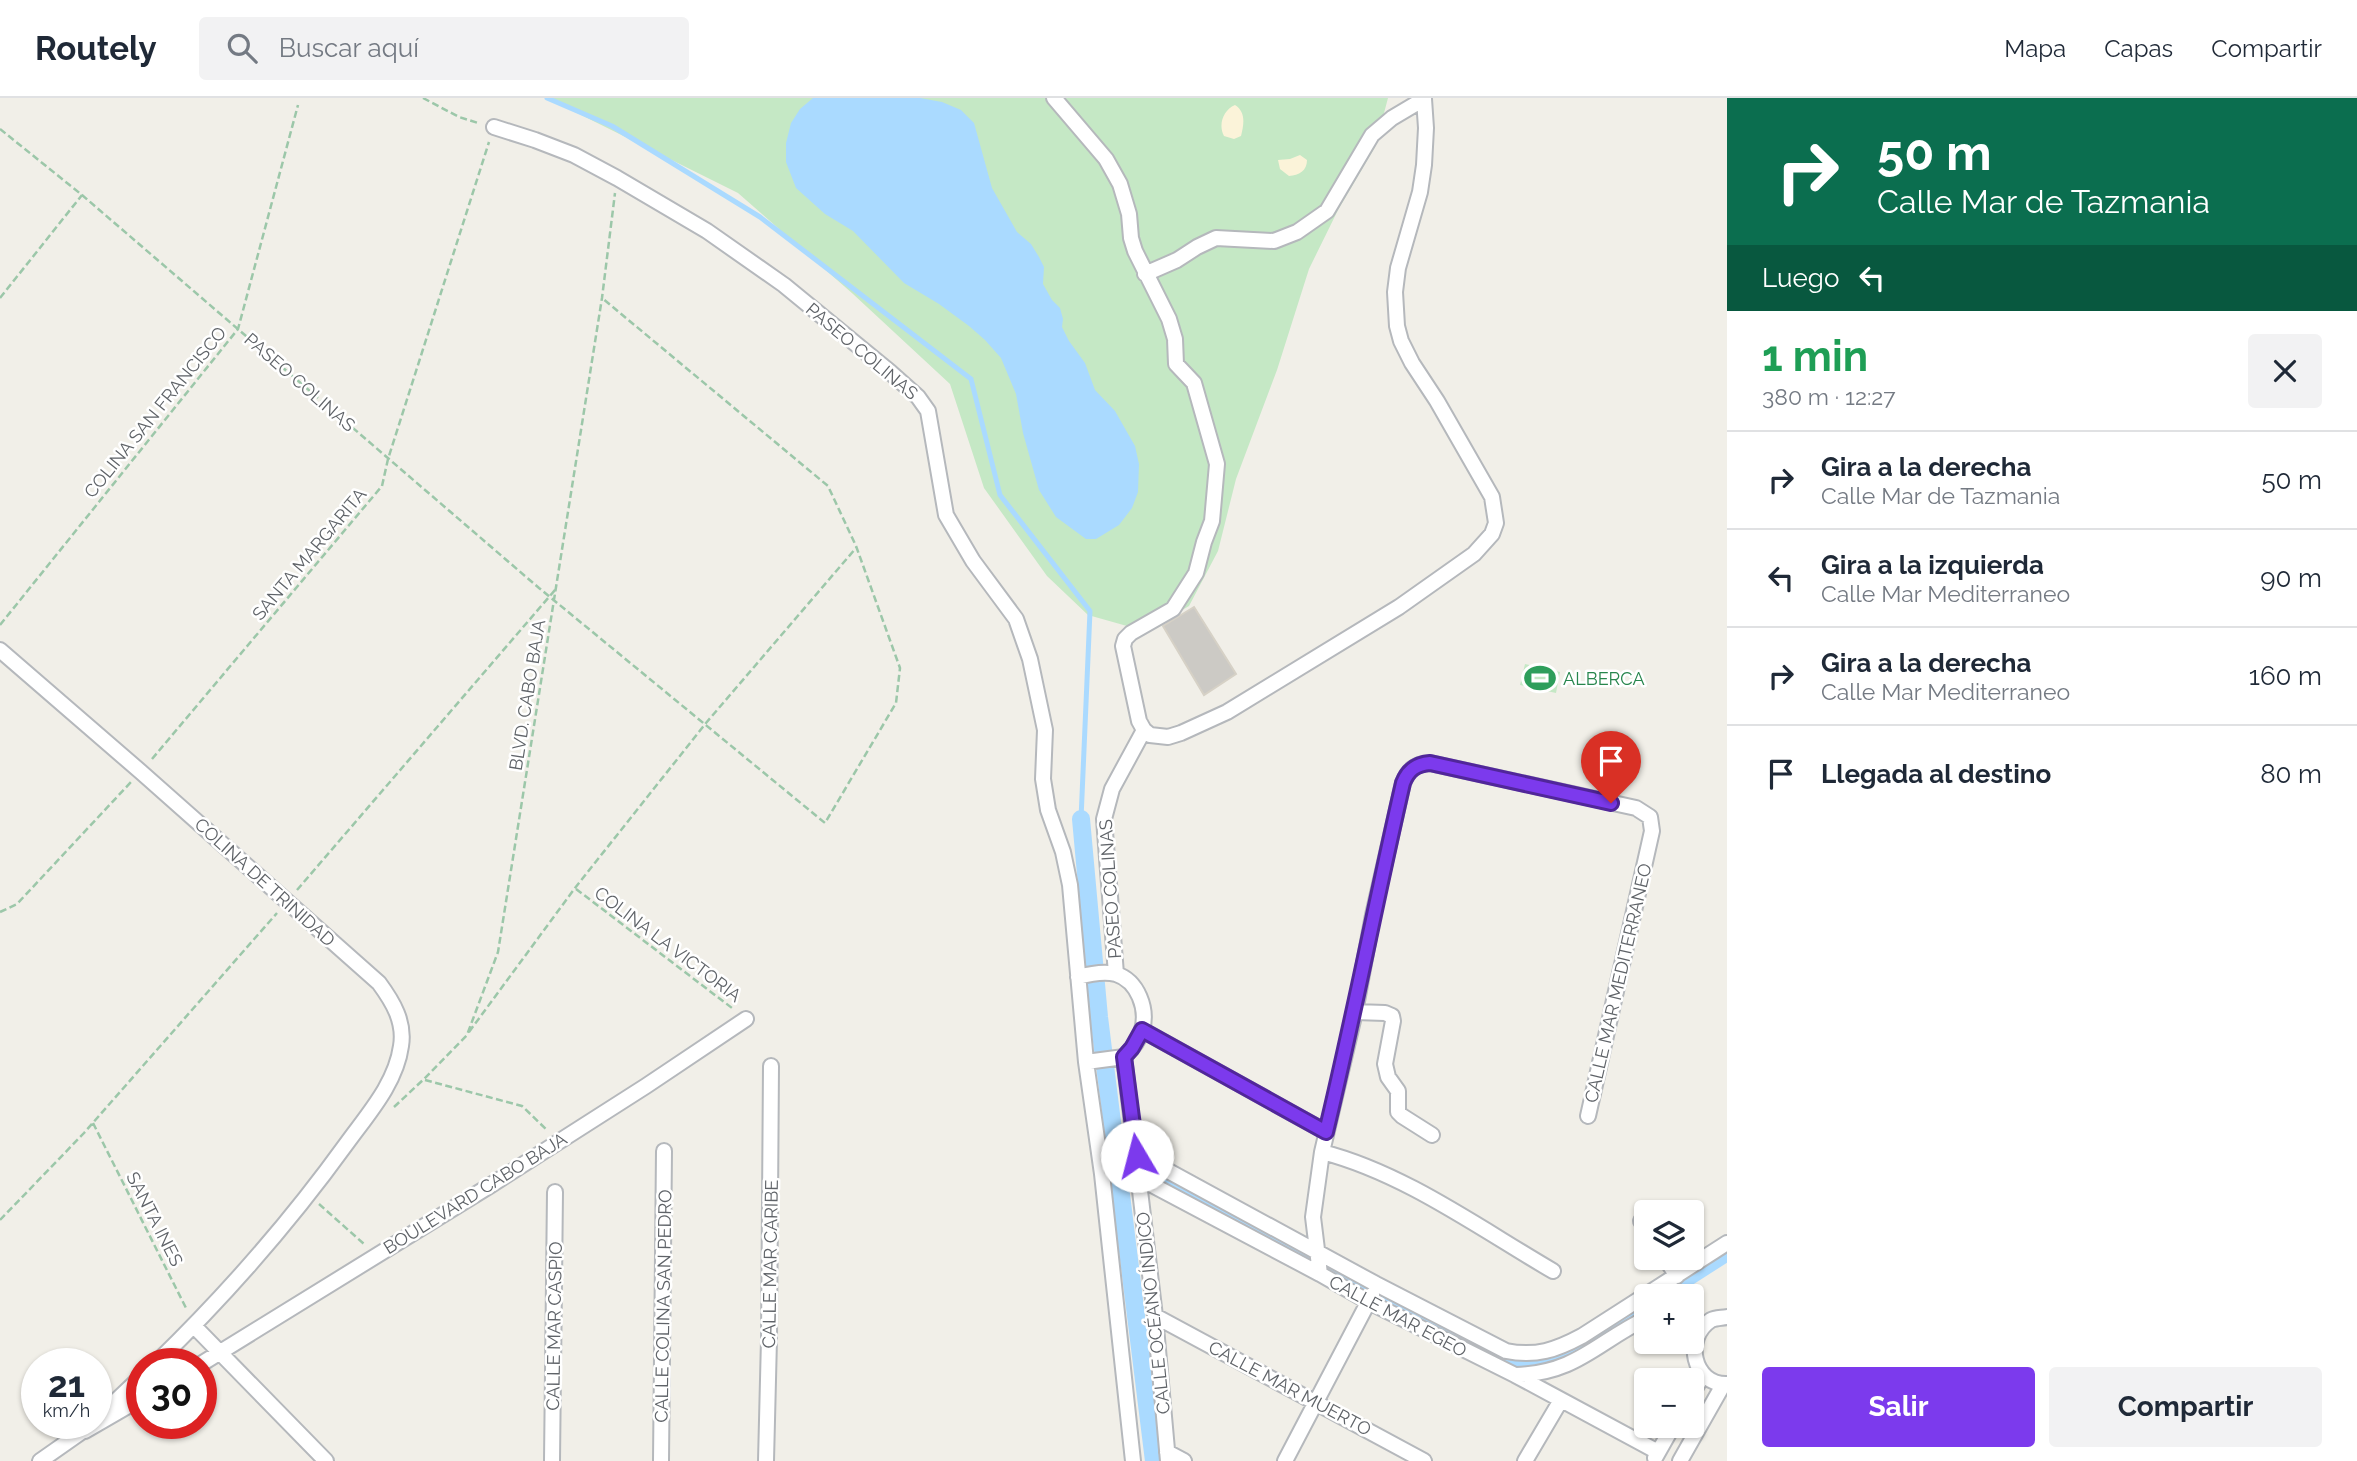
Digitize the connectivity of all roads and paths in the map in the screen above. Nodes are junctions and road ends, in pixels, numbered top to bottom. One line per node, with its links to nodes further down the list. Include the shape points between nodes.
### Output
1 (424, 98): 5 (path, via 459,117)
2 (1054, 98): 9 (street, via 1114,171)
3 (1425, 99): 9 (street, via 1372,135 1327,211 1297,232 1274,241 1216,238); 19 (street, via 1424,165 1398,268 1397,326 1406,352 1492,497 1496,523 1492,534 1474,554 1399,607 1227,712 1168,737)
4 (298, 105): 12 (path, COLINA SAN FRANCISCO)
5 (494, 127): 7 (street, PASEO COLINAS, via 574,155); 13 (path, SANTA MARGARITA)
6 (0, 129): 8 (path, PASEO COLINAS)
7 (617, 177): 11 (path, BLVD. CABO BAJA); 24 (street, PASEO COLINAS, via 775,278 890,372 928,411 946,514 973,561 1016,619 1030,659 1045,730 1042,766 1048,810 1070,885)
8 (82, 195): 10 (path); 12 (path, PASEO COLINAS)
9 (1145, 274): 19 (street, via 1169,319 1176,364 1194,383 1218,470 1212,521 1196,573 1172,609 1131,633 1123,646)
10 (0, 298)
11 (602, 298): 14 (path, via 828,485); 15 (path, BLVD. CABO BAJA)
12 (238, 329): 13 (path, PASEO COLINAS); 16 (path, COLINA SAN FRANCISCO)
13 (388, 458): 15 (path, PASEO COLINAS); 20 (path, SANTA MARGARITA, via 382,486)
14 (856, 546): 18 (path); 18 (path, PASEO COLINAS, via 900,668 896,703 825,823)
15 (555, 601): 18 (path, PASEO COLINAS); 28 (path, BLVD. CABO BAJA, via 498,952)
16 (0, 625)
17 (0, 650): 20 (street, COLINA DE TRINIDAD)
18 (706, 723): 21 (path)
19 (1143, 730): 23 (street, PASEO COLINAS, via 1112,789 1104,819)
20 (141, 772): 22 (path, SANTA MARGARITA, via 17,904); 43 (street, COLINA DE TRINIDAD, via 379,984 393,1002 401,1030 396,1066 383,1092)
21 (575, 888): 26 (path, COLINA LA VICTORIA); 28 (path)
22 (0, 912)
23 (1110, 974): 24 (street); 27 (street, via 1128,981 1139,995)
24 (1082, 976): 29 (street, CALLE OCÉANO ÍNDICO)
25 (1355, 1012): 33 (street, CALLE MAR MEDITERRANEO, via 1403,783 1417,765 1430,763 1636,808 1650,817 1652,831); 35 (street, CALLE MAR MEDITERRANEO); 36 (street, via 1392,1016 1385,1064 1398,1091 1398,1112)
26 (746, 1019): 37 (street, BOULEVARD CABO BAJA)
27 (1142, 1030): 29 (street, via 1132,1048); 35 (street)
28 (467, 1034): 31 (path, BLVD. CABO BAJA)
29 (1105, 1060): 40 (street, CALLE OCÉANO ÍNDICO); 79 (street, CALLE OCÉANO ÍNDICO, via 1103,1187)
30 (771, 1066): 78 (street, CALLE MAR CARIBE)
31 (424, 1079): 32 (path, BLVD. CABO BAJA); 37 (path, via 522,1106)
32 (385, 1114)
33 (1588, 1116)
34 (93, 1123): 57 (path, SANTA INES)
35 (1326, 1132): 39 (street, CALLE MAR MEDITERRANEO)
36 (1432, 1135)
37 (557, 1141): 46 (street, BOULEVARD CABO BAJA)
38 (664, 1151): 77 (street, CALLE COLINA SAN PEDRO)
39 (1322, 1152): 45 (street, CALLE MAR MEDITERRANEO, via 1313,1217); 48 (street, via 1397,1180)
40 (1137, 1155): 41 (street, CALLE OCÉANO ÍNDICO); 45 (street, CALLE MAR EGEO)
41 (1139, 1177): 49 (street, CALLE MAR EGEO); 55 (street, CALLE OCÉANO ÍNDICO)
42 (555, 1192): 76 (street, CALLE MAR CASPIO)
43 (308, 1194): 46 (path); 57 (street)
44 (1727, 1244): 50 (street)
45 (1316, 1251): 49 (street, CALLE MAR MEDITERRANEO); 51 (street, CALLE MAR EGEO)
46 (377, 1255): 61 (street, BOULEVARD CABO BAJA)
47 (1673, 1270): 50 (street)
48 (1553, 1271)
49 (1320, 1273): 53 (street, CALLE MAR EGEO)
50 (1677, 1276): 52 (street)
51 (1376, 1284): 53 (street); 54 (street, CALLE MAR EGEO, via 1506,1351 1525,1355 1564,1345)
52 (1667, 1284)
53 (1369, 1302): 63 (street, CALLE MAR EGEO); 68 (street)
54 (1634, 1307)
55 (1155, 1316): 68 (street, CALLE MAR MUERTO); 72 (street, CALLE OCÉANO ÍNDICO)
56 (1727, 1317): 59 (street)
57 (194, 1325): 60 (street); 61 (street)
58 (1634, 1326): 63 (street, via 1575,1362 1541,1374)
59 (1704, 1326)
60 (171, 1348)
61 (222, 1352): 62 (street, BOULEVARD CABO BAJA); 75 (street)
62 (217, 1355)
63 (1515, 1375): 67 (street, CALLE MAR EGEO)
64 (1704, 1375): 65 (street)
65 (1725, 1385): 84 (street)
66 (126, 1391): 69 (street)
67 (1561, 1400): 73 (street, CALLE MAR EGEO); 83 (street)
68 (1316, 1401): 81 (street); 82 (street, CALLE MAR MUERTO)
69 (112, 1404)
70 (1666, 1438): 73 (street)
71 (70, 1439): 74 (street)
72 (1168, 1456): 80 (street)
73 (1656, 1457)
74 (40, 1461)
75 (326, 1461)
76 (552, 1461)
77 (661, 1461)
78 (766, 1461)
79 (1133, 1461)
80 (1184, 1461)
81 (1285, 1461)
82 (1424, 1461)
83 (1525, 1461)
84 (1680, 1461)

